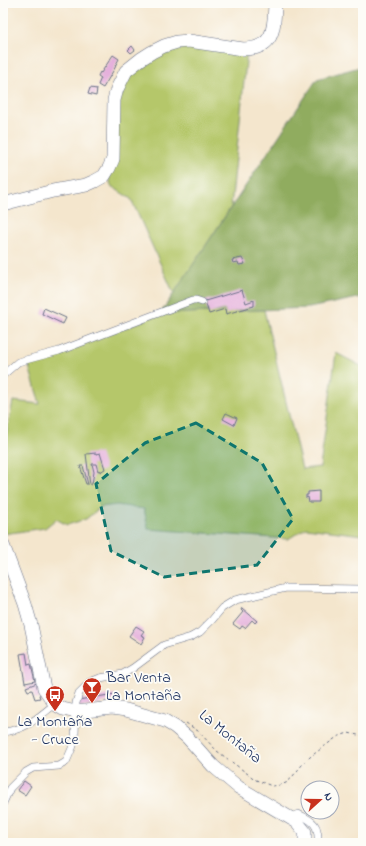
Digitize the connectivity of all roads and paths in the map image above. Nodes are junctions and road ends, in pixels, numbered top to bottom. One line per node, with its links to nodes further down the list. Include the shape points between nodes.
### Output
1 (275, 3): 2 (highway, via 273,32 268,41 260,46 244,49 189,41 177,42 152,52 126,71 114,100 112,159 104,176 86,184)
2 (3, 204)
3 (202, 302): 4 (street, via 193,300 59,351 18,362)
4 (3, 375)
5 (3, 545): 7 (highway, via 25,604 44,688)
6 (363, 589): 8 (street, via 286,588 235,600 222,608 200,632 164,645 123,674 90,682 79,693)
7 (55, 704): 8 (highway, La Montaña); 10 (street, via 32,723 17,730)
8 (76, 712): 9 (highway, La Montaña, via 112,708 126,710 165,721); 12 (street, via 75,736 66,762 59,766 33,768 26,772 10,788)
9 (175, 727): 11 (path, La Montaña, via 181,723 188,723 233,764 256,780 272,786 288,782 306,761 337,737 348,733); 13 (highway, La Montaña, via 213,766 238,787)
10 (3, 732)
11 (363, 736)
12 (3, 802)
13 (290, 818): 14 (highway, La Montaña, via 305,832); 15 (street, via 298,814 314,823)
14 (305, 843)
15 (318, 843)

